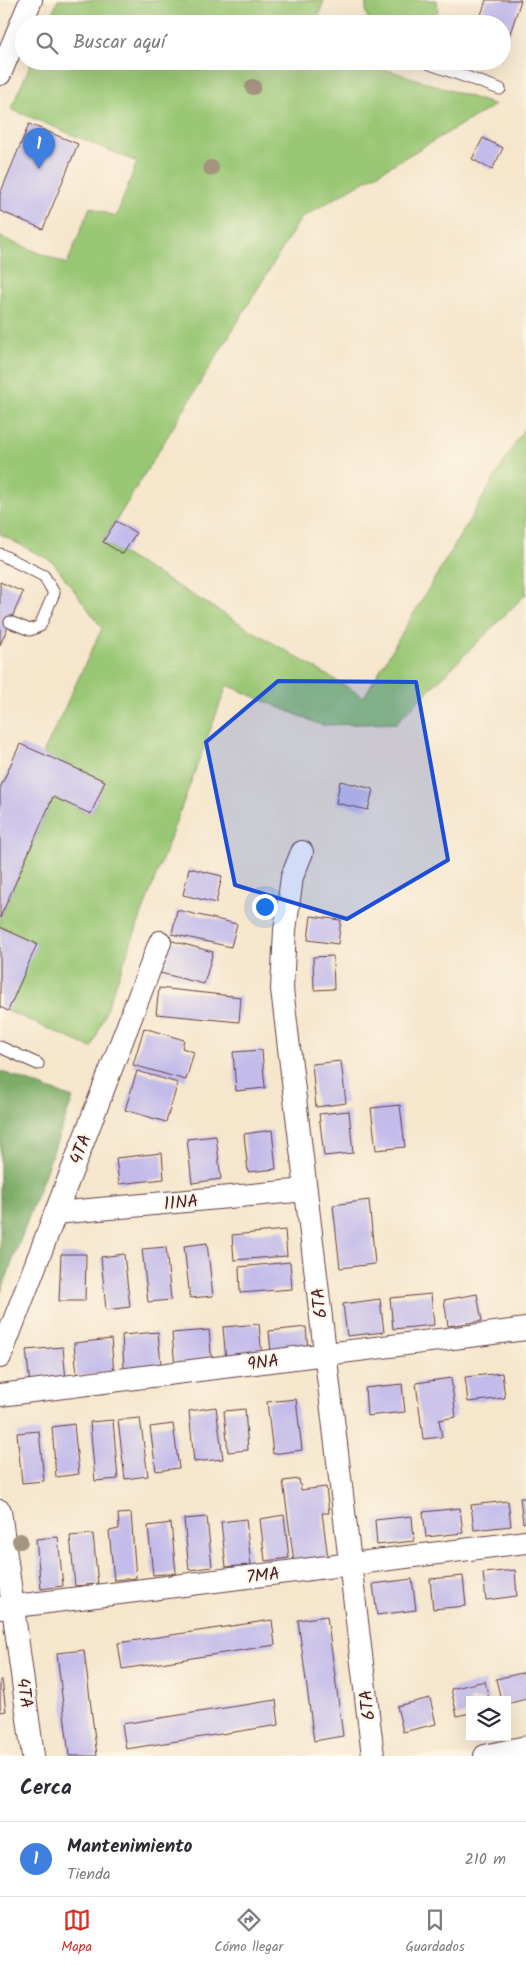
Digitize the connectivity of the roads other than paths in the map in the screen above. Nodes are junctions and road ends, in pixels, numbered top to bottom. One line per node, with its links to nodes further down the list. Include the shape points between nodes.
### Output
1 (31, 0): 2 (street)
2 (25, 15)
3 (15, 38): 5 (street)
4 (447, 70): 6 (lane)
5 (0, 74)
6 (500, 89)
7 (0, 554): 8 (lane, via 44,576 54,593 40,626 30,630)
8 (10, 622)
9 (302, 852): 13 (street, 6TA, via 292,877 282,989)
10 (160, 942): 14 (street, 4TA)
11 (0, 1048): 12 (lane)
12 (38, 1064)
13 (306, 1190): 14 (street, 11NA); 16 (street, 6TA)
14 (56, 1213): 17 (street, 4TA)
15 (526, 1330): 16 (street, 9NA)
16 (326, 1354): 18 (street, 9NA); 21 (street, 6TA)
17 (0, 1357)
18 (0, 1395)
19 (0, 1511): 22 (street, 4TA)
20 (526, 1542): 21 (street, 7MA)
21 (350, 1564): 22 (street, 7MA); 25 (street, 6TA)
22 (6, 1607): 24 (street, 4TA)
23 (526, 1747): 26 (street)
24 (33, 1756)
25 (373, 1756)
26 (486, 1756)

